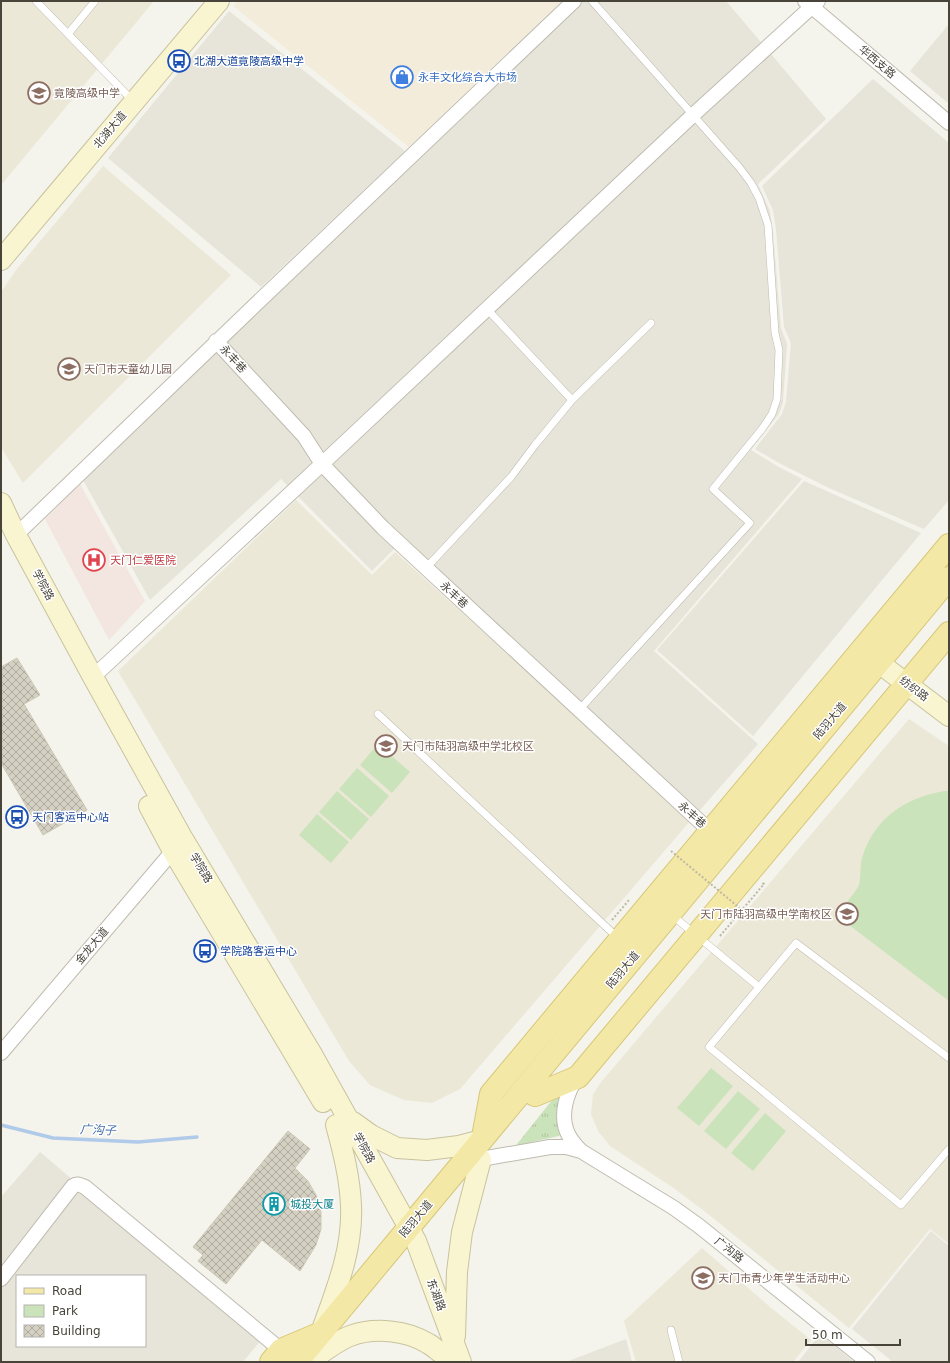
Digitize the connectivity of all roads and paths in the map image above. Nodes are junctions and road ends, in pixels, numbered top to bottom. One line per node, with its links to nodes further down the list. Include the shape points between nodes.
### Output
1 (36, 1): 8 (lane)
2 (95, 1): 8 (lane)
3 (201, 1): 9 (main road, 北湖大道)
4 (219, 1): 9 (main road, 北湖大道)
5 (574, 1): 16 (street)
6 (592, 1): 10 (lane)
7 (811, 3): 10 (street); 11 (street, 华西支路)
8 (68, 34): 9 (lane)
9 (129, 97): 12 (main road, 北湖大道); 13 (main road, 北湖大道)
10 (693, 115): 14 (street); 30 (lane, via 751,183 766,218 775,333 779,350 777,399 772,414 762,429 713,489 750,523)
11 (949, 123)
12 (1, 238)
13 (1, 260)
14 (486, 308): 17 (lane); 18 (street)
15 (651, 323): 17 (lane)
16 (216, 341): 18 (street, 永丰巷, via 304,436); 20 (street)
17 (572, 400): 22 (lane, via 511,477)
18 (322, 464): 22 (street, 永丰巷, via 383,528); 28 (street)
19 (1, 503): 20 (main road, 学院路)
20 (9, 534): 28 (main road, 学院路); 34 (main road, 学院路)
21 (949, 545): 26 (main road)
22 (426, 568): 30 (street, 永丰巷)
23 (949, 578): 27 (main road, 陆羽大道)
24 (949, 597): 27 (main road, 陆羽大道)
25 (949, 633): 29 (main road)
26 (862, 650): 27 (main road, 纺织路); 33 (main road)
27 (883, 666): 29 (main road, 纺织路); 39 (main road, 陆羽大道); 42 (main road, 陆羽大道)
28 (93, 677): 34 (main road, 学院路)
29 (906, 684): 32 (main road, 纺织路); 41 (main road)
30 (579, 710): 33 (street, 永丰巷)
31 (378, 714): 42 (lane)
32 (949, 716)
33 (710, 831): 42 (main road)
34 (178, 845): 44 (street, 金龙大道); 48 (main road, 学院路, via 313,1056)
35 (671, 851): 38 (path, bridge)
36 (764, 884): 38 (path)
37 (630, 899): 42 (path)
38 (742, 910): 40 (path)
39 (679, 921): 41 (lane); 47 (main road, 陆羽大道)
40 (723, 933)
41 (696, 936): 43 (lane); 46 (main road)
42 (623, 943): 50 (main road, via 491,1094)
43 (759, 988): 45 (lane, via 796,943); 49 (lane, via 709,1047 900,1205)
44 (1, 1053)
45 (949, 1058)
46 (578, 1077): 47 (main road); 51 (street, via 568,1094 565,1119 567,1132)
47 (535, 1095): 50 (main road, 陆羽大道)
48 (342, 1122): 50 (main road, via 397,1148 427,1150 459,1146); 52 (main road, 学院路); 55 (main road, via 343,1152 351,1206 350,1228 343,1268)
49 (949, 1149)
50 (482, 1150): 51 (street, via 566,1147); 52 (main road, 陆羽大道); 56 (main road, via 462,1232)
51 (581, 1151): 60 (street, 广沟路, via 699,1226)
52 (408, 1240): 55 (main road, 陆羽大道); 56 (main road, 东湖路); 58 (main road, 陆羽大道)
53 (1, 1278): 57 (street, via 73,1186 80,1185)
54 (671, 1330): 59 (lane)
55 (322, 1333): 57 (main road)
56 (452, 1357): 58 (main road, via 408,1335 366,1331 349,1336)
57 (283, 1358)
58 (315, 1360)
59 (679, 1362)
60 (868, 1362)

